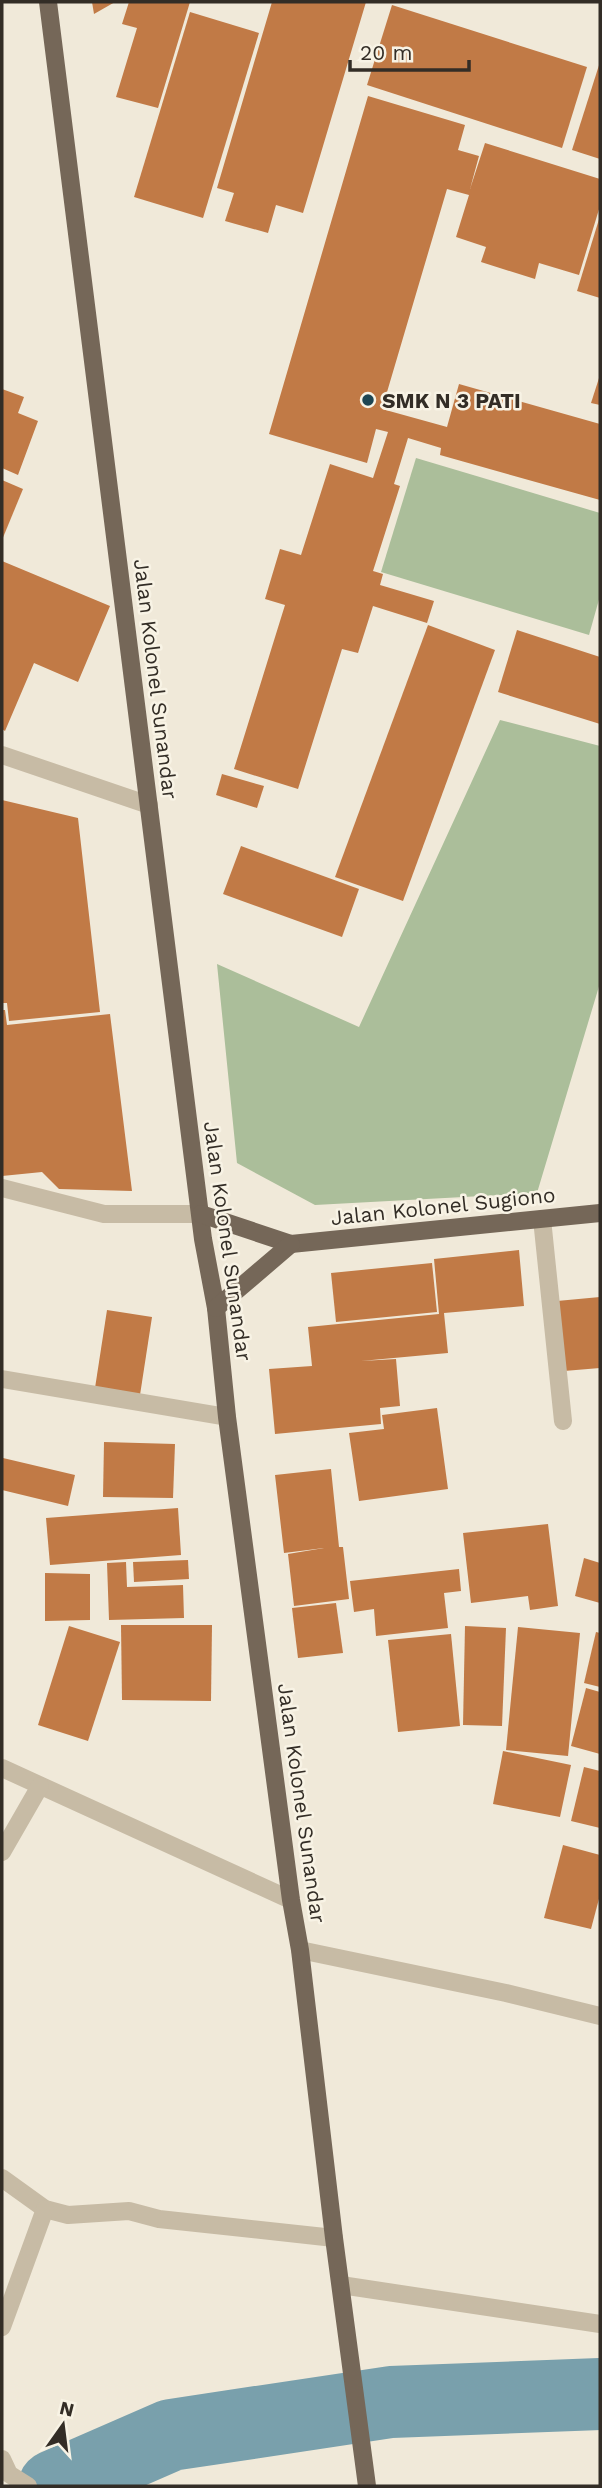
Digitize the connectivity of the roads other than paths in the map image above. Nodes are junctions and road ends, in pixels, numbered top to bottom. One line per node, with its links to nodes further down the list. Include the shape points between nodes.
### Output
1 (48, 2): 3 (main road, Jalan Kolonel Sunandar)
2 (2, 755): 3 (street)
3 (149, 805): 6 (main road, Jalan Kolonel Sunandar)
4 (2, 1188): 6 (street, via 104,1214)
5 (600, 1213): 7 (main road, Jalan Kolonel Sugiono)
6 (201, 1214): 8 (main road, Jalan Kolonel Sugiono); 9 (main road, Jalan Kolonel Sunandar)
7 (542, 1219): 8 (main road, Jalan Kolonel Sugiono); 12 (street)
8 (291, 1244): 9 (main road)
9 (216, 1308): 11 (main road, Jalan Kolonel Sunandar)
10 (2, 1379): 11 (street)
11 (227, 1417): 16 (main road, Jalan Kolonel Sunandar)
12 (563, 1421)
13 (2, 1768): 14 (street)
14 (40, 1786): 15 (street); 16 (street)
15 (2, 1852)
16 (291, 1900): 17 (main road, Jalan Kolonel Sunandar)
17 (300, 1950): 18 (street); 21 (main road, Jalan Kolonel Sunandar)
18 (600, 2016)
19 (2, 2178): 20 (street)
20 (45, 2209): 21 (street, via 68,2215 129,2211 159,2219); 24 (street)
21 (334, 2238): 22 (main road, Jalan Kolonel Sunandar)
22 (341, 2285): 23 (street); 27 (main road, Jalan Kolonel Sunandar)
23 (600, 2324)
24 (2, 2326)
25 (5, 2466): 26 (street)
26 (29, 2486)
27 (367, 2486)

